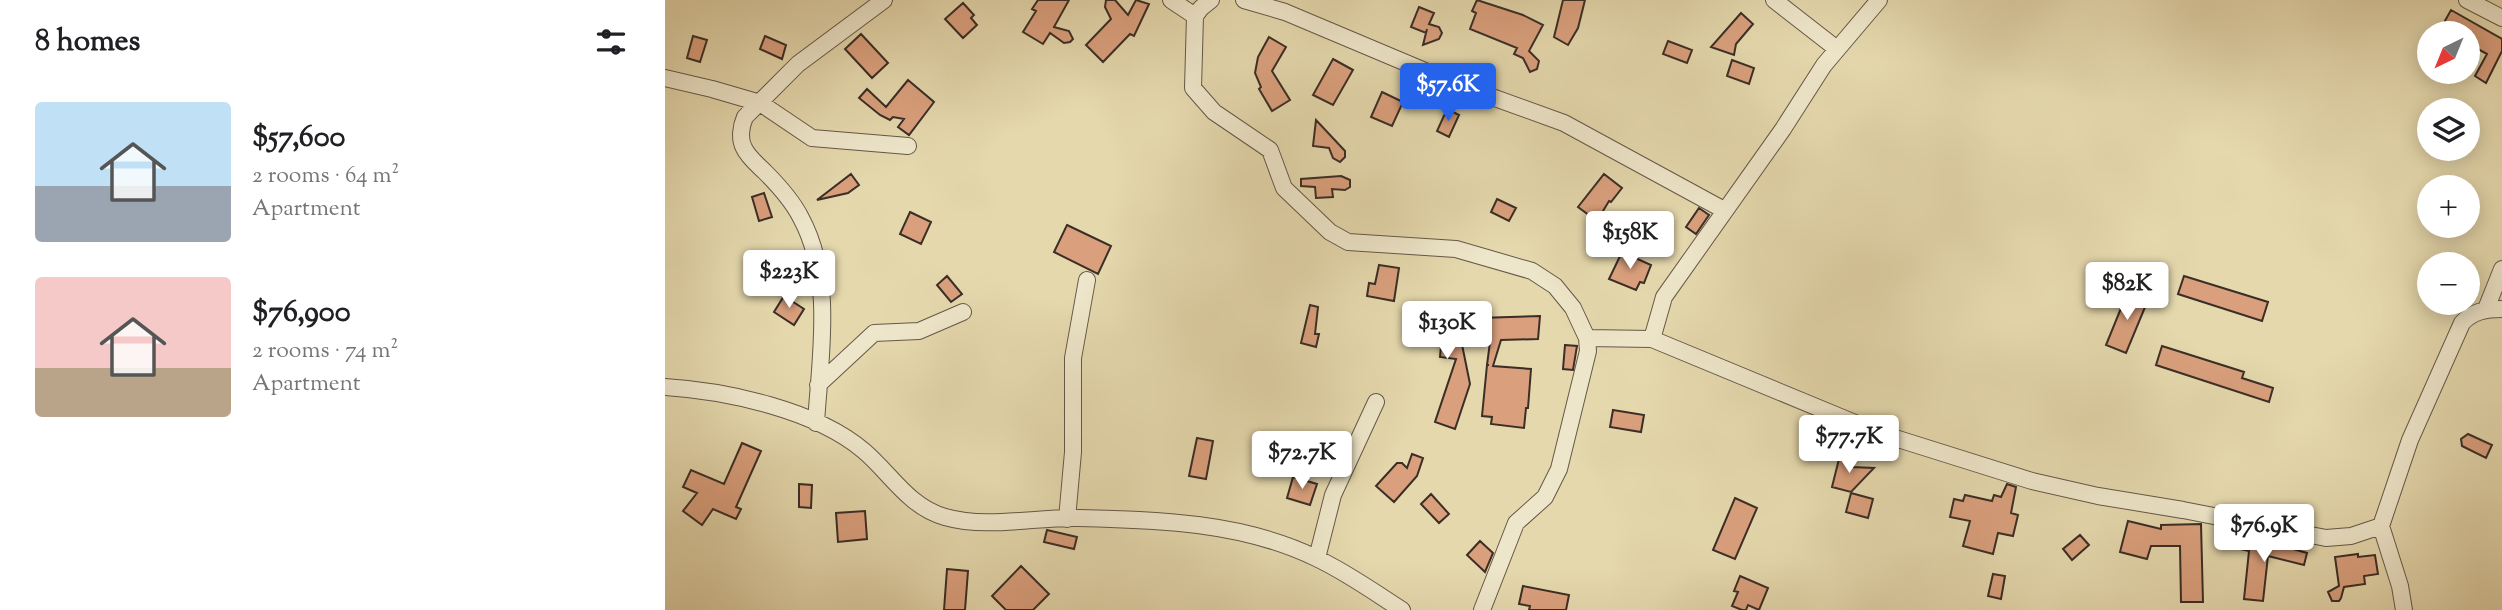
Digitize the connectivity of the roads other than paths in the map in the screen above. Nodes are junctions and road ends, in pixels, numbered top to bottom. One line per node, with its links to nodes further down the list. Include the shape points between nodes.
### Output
1 (884, 0): 12 (street, via 798,64)
2 (1171, 0): 8 (street)
3 (1211, 0): 8 (street)
4 (1244, 0): 14 (street, via 1285,12 1455,84 1564,123)
5 (1774, 0): 10 (street)
6 (1879, 0): 10 (street)
7 (2466, 0): 9 (street)
8 (1195, 16): 19 (street, via 1195,94 1270,150 1284,188 1309,215 1348,242 1456,249 1532,271 1555,286 1573,308)
9 (2502, 19)
10 (1837, 48): 14 (street)
11 (665, 78): 12 (street)
12 (760, 103): 13 (street, via 812,138); 21 (street, via 741,126 743,146 785,192 809,232 821,291)
13 (908, 146)
14 (1724, 210): 20 (street, via 1664,297)
15 (2502, 269): 17 (street)
16 (1087, 280): 25 (street, via 1073,358 1073,452)
17 (2494, 309): 26 (street, via 2469,315 2453,338 2410,440)
18 (963, 312): 21 (street, via 919,331 874,333)
19 (1587, 338): 20 (street); 29 (street, via 1588,351 1559,469 1545,497 1516,523)
20 (1652, 339): 26 (street, via 1879,433 2032,481 2326,538)
21 (818, 384): 24 (street)
22 (665, 387): 24 (street, via 742,398)
23 (1376, 402): 27 (street, via 1333,495)
24 (816, 423): 25 (street, via 864,451 916,504 945,517 980,522)
25 (1067, 519): 27 (street, via 1216,526 1276,541)
26 (2381, 526): 30 (street)
27 (1317, 558): 28 (street)
28 (1402, 610)
29 (1482, 610)
30 (2403, 610)

